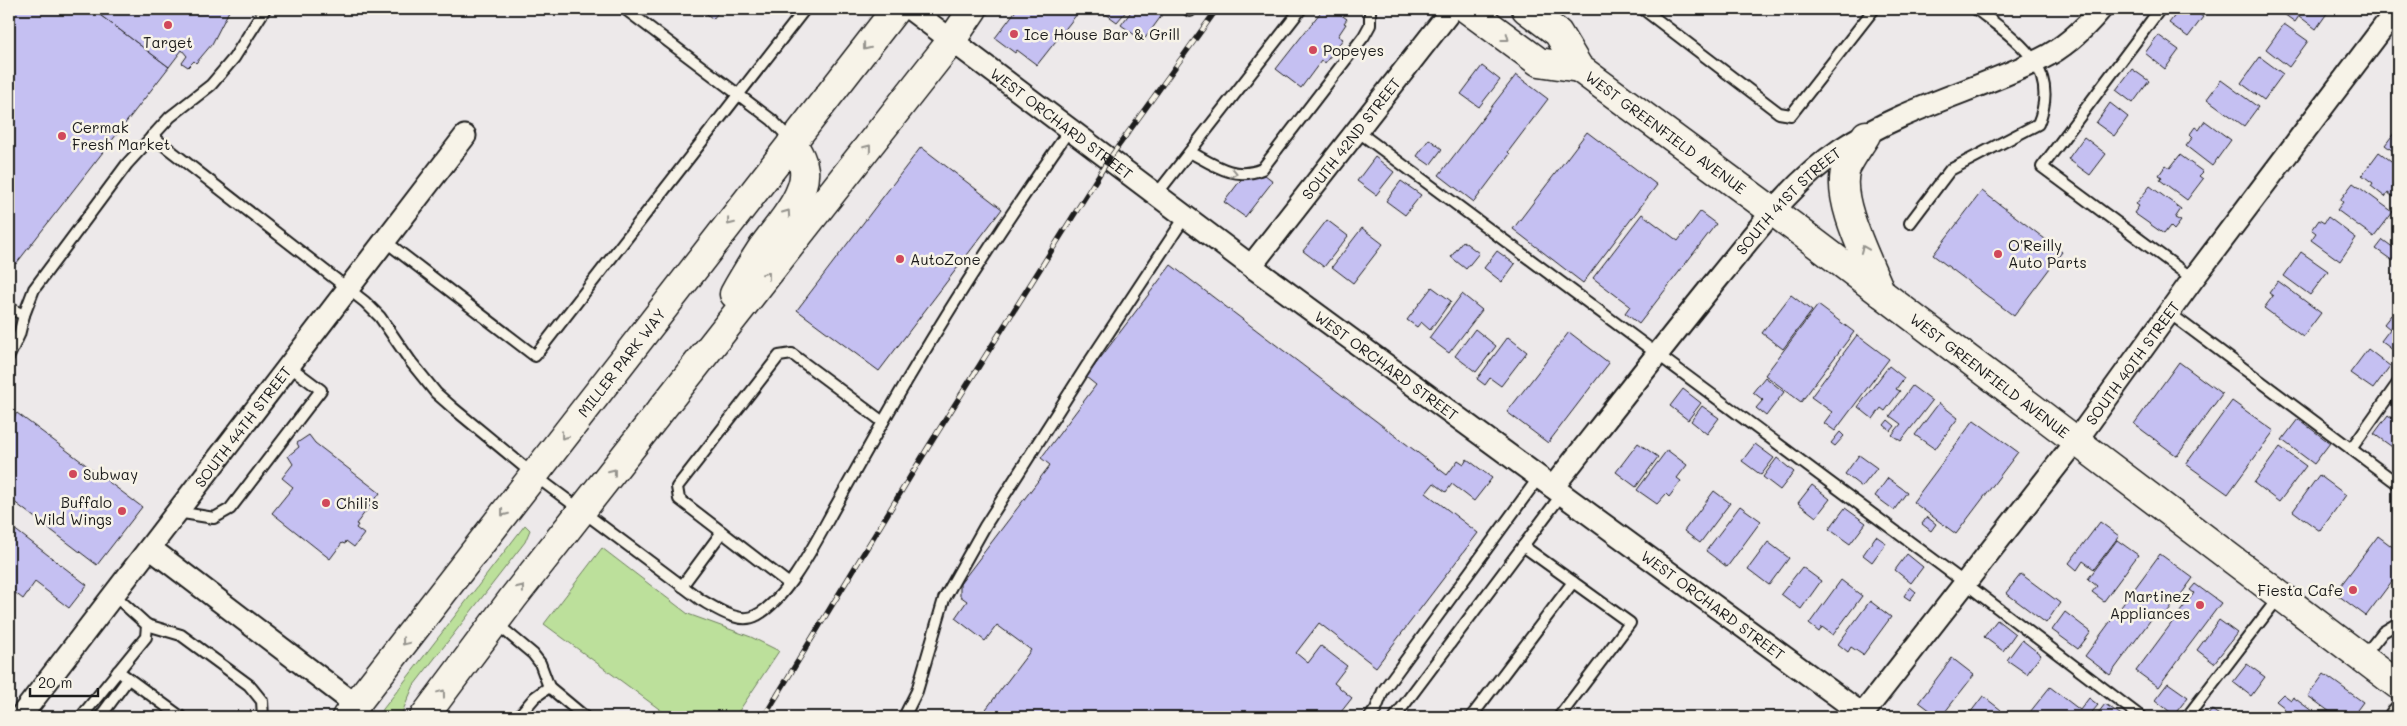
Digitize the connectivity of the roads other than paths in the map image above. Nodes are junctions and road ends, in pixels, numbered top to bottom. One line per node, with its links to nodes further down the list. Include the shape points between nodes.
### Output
1 (265, 9): 25 (lane, via 241,49 211,85 170,117)
2 (625, 9): 21 (lane)
3 (805, 9): 21 (lane)
4 (896, 9): 27 (main road, MILLER PARK WAY, one-way to 27)
5 (910, 9): 18 (street, WEST ORCHARD STREET)
6 (973, 9): 18 (main road)
7 (1301, 9): 28 (lane)
8 (1370, 9): 28 (lane, one-way to 8, via 1224,170 1240,174 1262,169 1364,36 1370,25)
9 (1452, 9): 23 (street, SOUTH 42ND STREET)
10 (1467, 9): 20 (main road, WEST GREENFIELD AVENUE, one-way to 20, via 1539,62)
11 (1526, 9): 20 (main road, WEST GREENFIELD AVENUE, via 1558,33)
12 (1643, 9): 13 (lane, via 1779,113 1791,115)
13 (1874, 9)
14 (1976, 9): 19 (lane)
15 (2101, 9): 19 (street, SOUTH 41ST STREET, via 2071,39)
16 (2160, 9): 35 (lane, via 2042,167)
17 (2397, 9): 35 (street, SOUTH 40TH STREET)
18 (952, 40): 22 (street, WEST ORCHARD STREET); 43 (main road, one-way to 18)
19 (2036, 61): 24 (street, SOUTH 41ST STREET, via 1897,118); 32 (lane, via 2046,90 2044,111 2038,124 1950,170)
20 (1578, 68): 30 (main road, WEST GREENFIELD AVENUE)
21 (738, 95): 27 (lane, via 772,120); 33 (lane, via 535,356)
22 (1070, 129): 29 (street, WEST ORCHARD STREET); 46 (lane, via 1028,189)
23 (1356, 130): 34 (street, SOUTH 42ND STREET); 41 (lane)
24 (1866, 135): 30 (street, SOUTH 41ST STREET, via 1840,150); 37 (main road, one-way to 24, via 1845,199 1846,169)
25 (152, 136): 36 (lane); 40 (lane, via 126,164 34,288)
26 (465, 136): 33 (street, SOUTH 44TH STREET)
27 (792, 142): 43 (main road, one-way to 27, via 739,284 792,207 802,187 804,172 801,158); 49 (main road, MILLER PARK WAY, one-way to 49)
28 (1190, 152): 29 (lane)
29 (1156, 195): 31 (street, WEST ORCHARD STREET)
30 (1773, 211): 37 (main road, WEST GREENFIELD AVENUE); 41 (street, SOUTH 41ST STREET)
31 (1185, 217): 34 (street, WEST ORCHARD STREET); 82 (lane, via 990,517 948,590 917,691)
32 (1910, 223)
33 (385, 241): 36 (street, SOUTH 44TH STREET)
34 (1251, 266): 51 (street, WEST ORCHARD STREET)
35 (2193, 279): 39 (street, SOUTH 40TH STREET)
36 (348, 289): 44 (street, SOUTH 44TH STREET); 49 (lane, via 380,317 436,393)
37 (1882, 294): 47 (main road, WEST GREENFIELD AVENUE)
38 (9, 308): 40 (lane)
39 (2168, 312): 47 (street, SOUTH 40TH STREET); 48 (lane)
40 (24, 315): 42 (lane)
41 (1656, 354): 51 (street, SOUTH 41ST STREET); 58 (lane)
42 (9, 356)
43 (701, 360): 52 (main road, one-way to 43)
44 (289, 366): 53 (street, SOUTH 44TH STREET); 53 (lane, via 321,390 253,480 230,509 214,518)
45 (2398, 384): 48 (lane)
46 (883, 422): 54 (lane, via 792,354 779,356 677,487 679,499); 59 (lane, via 807,557)
47 (2076, 441): 58 (street, SOUTH 40TH STREET); 62 (main road, WEST GREENFIELD AVENUE)
48 (2351, 448): 50 (lane)
49 (534, 475): 52 (lane); 71 (main road, MILLER PARK WAY, one-way to 71)
50 (2398, 484)
51 (1551, 486): 55 (lane); 73 (street, WEST ORCHARD STREET); 83 (lane, via 1383,691)
52 (582, 510): 60 (lane); 63 (main road, one-way to 52)
53 (178, 512): 56 (street, SOUTH 44TH STREET)
54 (722, 532): 59 (lane); 60 (lane)
55 (1523, 546): 57 (lane); 84 (lane)
56 (150, 548): 61 (street, SOUTH 44TH STREET); 71 (street)
57 (1573, 582): 85 (lane); 86 (lane, via 1630,623)
58 (1965, 582): 73 (street, SOUTH 40TH STREET); 87 (lane)
59 (788, 583): 60 (lane, via 763,611 745,619 722,611)
60 (682, 586)
61 (114, 595): 65 (lane); 74 (street, SOUTH 44TH STREET)
62 (2280, 596): 66 (main road, WEST GREENFIELD AVENUE); 88 (lane)
63 (495, 622): 70 (lane, via 533,654); 79 (main road, one-way to 63)
64 (2398, 623): 66 (lane, via 2383,632)
65 (147, 625): 67 (lane, via 146,636); 78 (lane, via 182,635 249,685 262,701)
66 (2362, 657): 69 (main road, WEST GREENFIELD AVENUE)
67 (118, 671): 68 (lane); 75 (lane)
68 (128, 678): 76 (lane); 77 (lane)
69 (2398, 685)
70 (549, 687): 80 (lane); 81 (lane)
71 (356, 713)
72 (2398, 713): 89 (street)
73 (1864, 716)
74 (20, 717)
75 (81, 717)
76 (100, 717)
77 (181, 717)
78 (263, 717)
79 (424, 717)
80 (518, 717)
81 (585, 717)
82 (904, 717)
83 (1370, 717)
84 (1395, 717)
85 (1471, 717)
86 (1559, 717)
87 (2141, 717)
88 (2187, 717)
89 (2395, 717)

